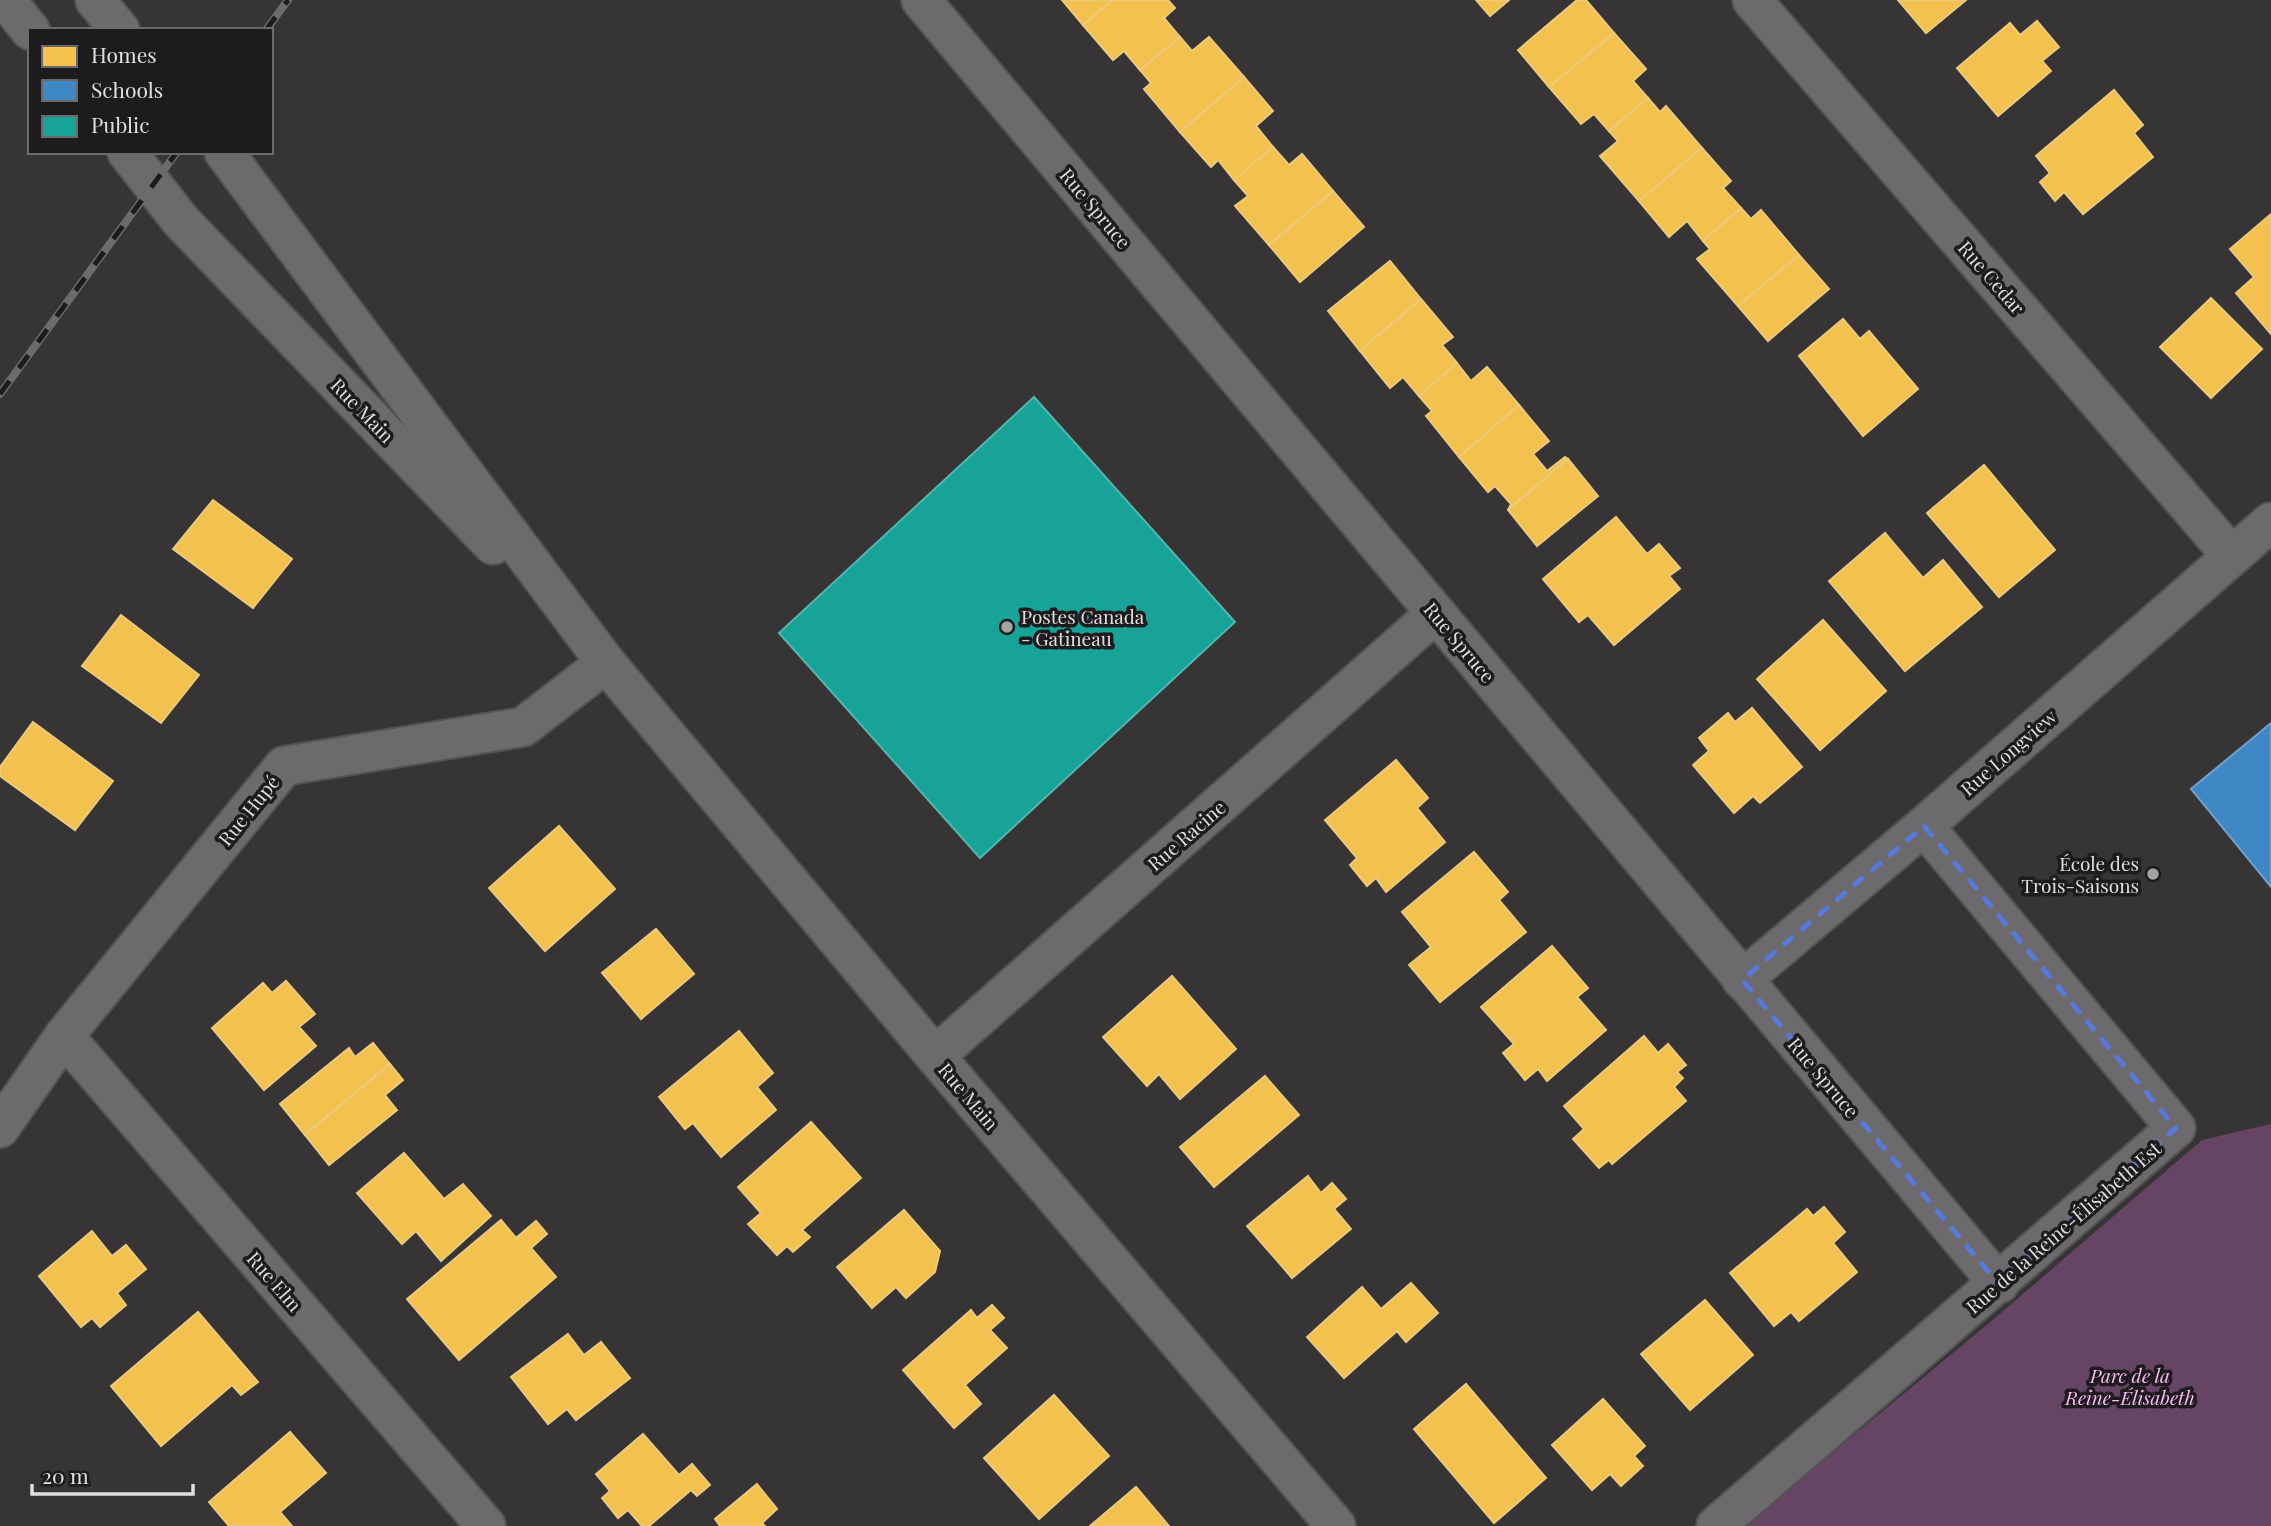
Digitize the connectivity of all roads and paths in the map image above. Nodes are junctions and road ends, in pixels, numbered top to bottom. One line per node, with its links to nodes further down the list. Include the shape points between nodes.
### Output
1 (6, 0): 5 (street)
2 (95, 0): 6 (street)
3 (921, 0): 11 (street, Rue Spruce)
4 (1752, 0): 10 (street, Rue Cedar)
5 (28, 28)
6 (118, 28)
7 (129, 154): 12 (street, Rue Main, via 181,221)
8 (225, 154): 12 (street, Rue Main)
9 (2271, 522): 10 (street, Rue Longview)
10 (2231, 555): 13 (street, Rue Longview)
11 (1436, 613): 14 (street, Rue Spruce); 16 (street, Rue Racine)
12 (606, 663): 15 (street, Rue Hupé, via 523,727 284,766); 16 (street, Rue Main)
13 (1924, 826): 14 (street, Rue Longview); 18 (street, Rue de la Reine-Élisabeth Est, via 2176,1128)
14 (1742, 980): 18 (street, Rue Spruce)
15 (64, 1036): 17 (street, Rue Hupé); 19 (street, Rue Elm)
16 (935, 1056): 20 (street, Rue Main)
17 (0, 1128)
18 (1999, 1284): 21 (street, Rue de la Reine-Élisabeth Est)
19 (486, 1526)
20 (1336, 1526)
21 (1716, 1526)

